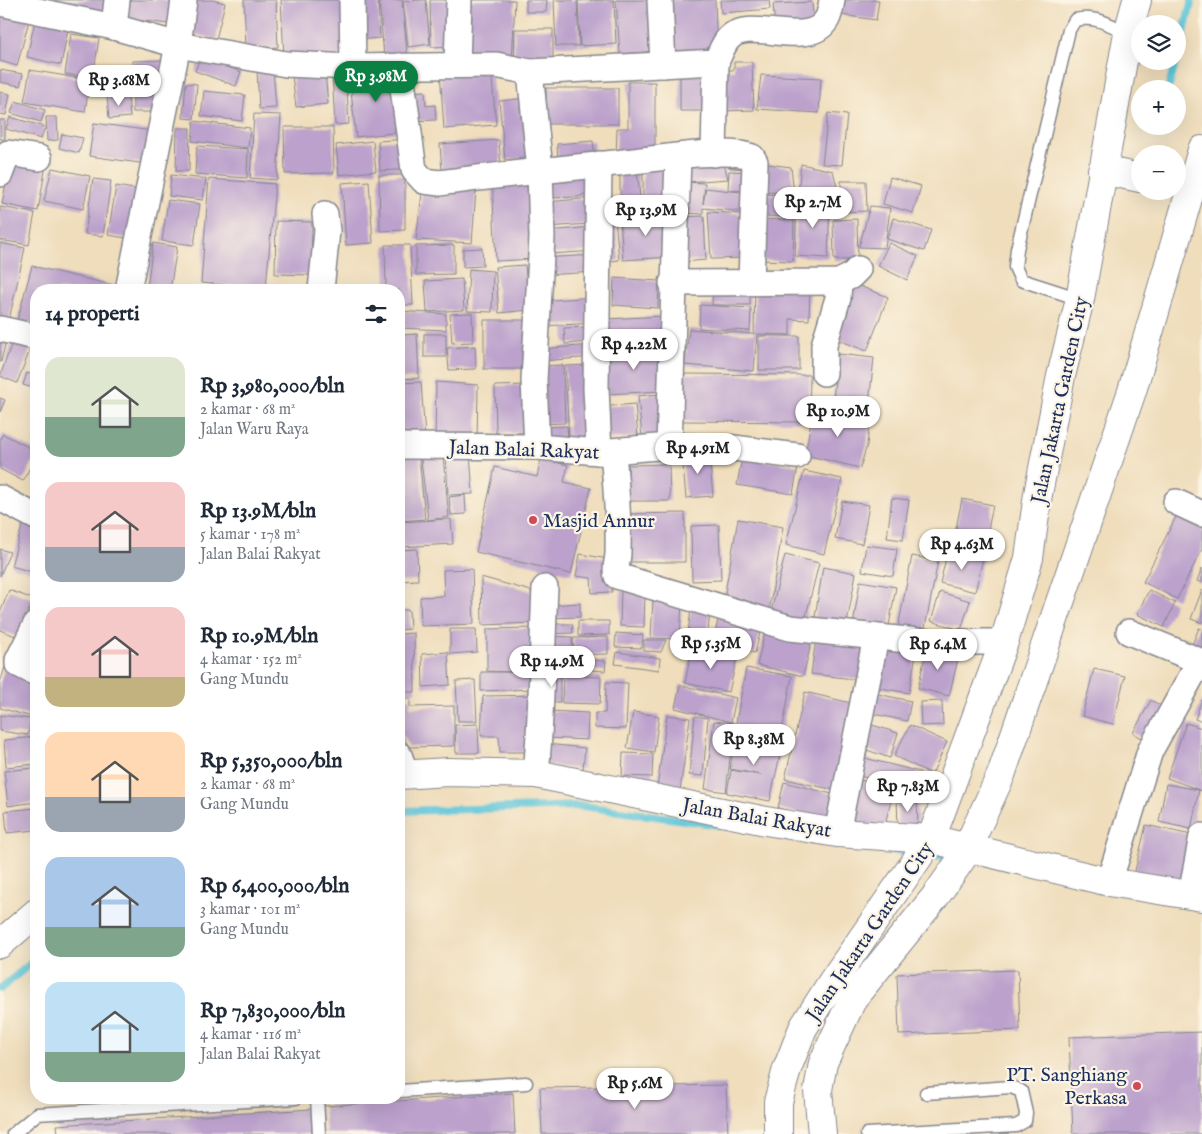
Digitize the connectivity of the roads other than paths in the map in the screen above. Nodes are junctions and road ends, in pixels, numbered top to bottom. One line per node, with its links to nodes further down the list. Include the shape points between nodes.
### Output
1 (117, 0): 9 (street)
2 (184, 0): 11 (street)
3 (352, 0): 16 (street)
4 (459, 0): 14 (street)
5 (660, 0): 13 (street)
6 (832, 0): 12 (street, via 827,19 819,27 796,33 739,33 730,37)
7 (1137, 0): 10 (street, Jalan Jakarta Garden City)
8 (0, 3): 9 (street)
9 (114, 27): 11 (street)
10 (1128, 33): 24 (street, Jalan Jakarta Garden City); 34 (lane, via 1102,21 1086,18 1075,20 1069,30 1017,249 1016,267 1021,280)
11 (178, 45): 16 (street, via 286,64); 32 (street)
12 (716, 62): 13 (street); 19 (street)
13 (663, 64): 17 (street)
14 (457, 65): 15 (street); 17 (street, via 496,65)
15 (400, 66): 16 (street); 23 (street, via 414,170 424,181 440,182)
16 (353, 67)
17 (530, 72): 23 (street)
18 (1202, 150): 27 (street, Jalan Jakarta Garden City)
19 (714, 154): 20 (street); 30 (street, via 748,155 755,162)
20 (678, 157): 22 (street); 31 (street)
21 (39, 158): 25 (street, via 8,153)
22 (599, 164): 23 (street); 41 (street, via 596,388)
23 (540, 170): 40 (street, via 542,237 534,380)
24 (1102, 170): 26 (street); 34 (street, Jalan Jakarta Garden City)
25 (0, 174)
26 (1131, 176)
27 (1186, 184)
28 (1181, 200): 59 (street, Jalan Jakarta Garden City, via 1129,400 1001,774)
29 (325, 214): 33 (street, via 327,231)
30 (751, 282): 31 (street); 37 (street, via 848,275 824,345)
31 (672, 283): 39 (street)
32 (129, 284)
33 (322, 284)
34 (1080, 299): 51 (street, Jalan Jakarta Garden City, via 1061,376 1029,558)
35 (0, 329): 36 (street)
36 (30, 336)
37 (824, 373)
38 (405, 446): 40 (street, Jalan Balai Rakyat)
39 (669, 446): 41 (street); 42 (street, via 734,448)
40 (537, 447): 41 (street, Jalan Balai Rakyat)
41 (606, 452): 50 (street, Jalan Balai Rakyat, via 618,503 617,576 790,628)
42 (797, 456)
43 (0, 498): 45 (street)
44 (1176, 502): 46 (street)
45 (30, 514)
46 (1202, 514)
47 (545, 588): 55 (street, via 540,688 542,717)
48 (1129, 632): 52 (street)
49 (30, 636): 53 (street, via 18,664)
50 (876, 637): 51 (street, via 927,642); 56 (street)
51 (1004, 642): 58 (street, Jalan Jakarta Garden City)
52 (1201, 661): 60 (street, via 1150,751)
53 (30, 670)
54 (405, 768): 55 (street, Jalan Balai Rakyat)
55 (536, 774): 56 (street, Jalan Balai Rakyat)
56 (837, 833): 58 (street, Jalan Balai Rakyat)
57 (1202, 836): 61 (street)
58 (927, 846): 59 (street, Jalan Balai Rakyat); 62 (street, Jalan Jakarta Garden City)
59 (966, 852): 60 (street, Jalan Balai Rakyat); 64 (street, Jalan Jakarta Garden City)
60 (1110, 882): 61 (street, Jalan Balai Rakyat)
61 (1196, 896)
62 (886, 904): 64 (street); 73 (street, Jalan Jakarta Garden City, via 803,1028 778,1102)
63 (30, 917): 65 (street)
64 (912, 927): 74 (street, Jalan Jakarta Garden City, via 853,998 831,1042 818,1090)
65 (0, 944)
66 (526, 1083): 67 (lane)
67 (405, 1091)
68 (926, 1093): 75 (lane, via 1011,1087 1020,1091 1025,1121 1016,1126)
69 (199, 1104): 71 (lane, via 37,1114)
70 (317, 1104): 72 (lane)
71 (13, 1134)
72 (319, 1134)
73 (778, 1134)
74 (822, 1134)
75 (867, 1134)

